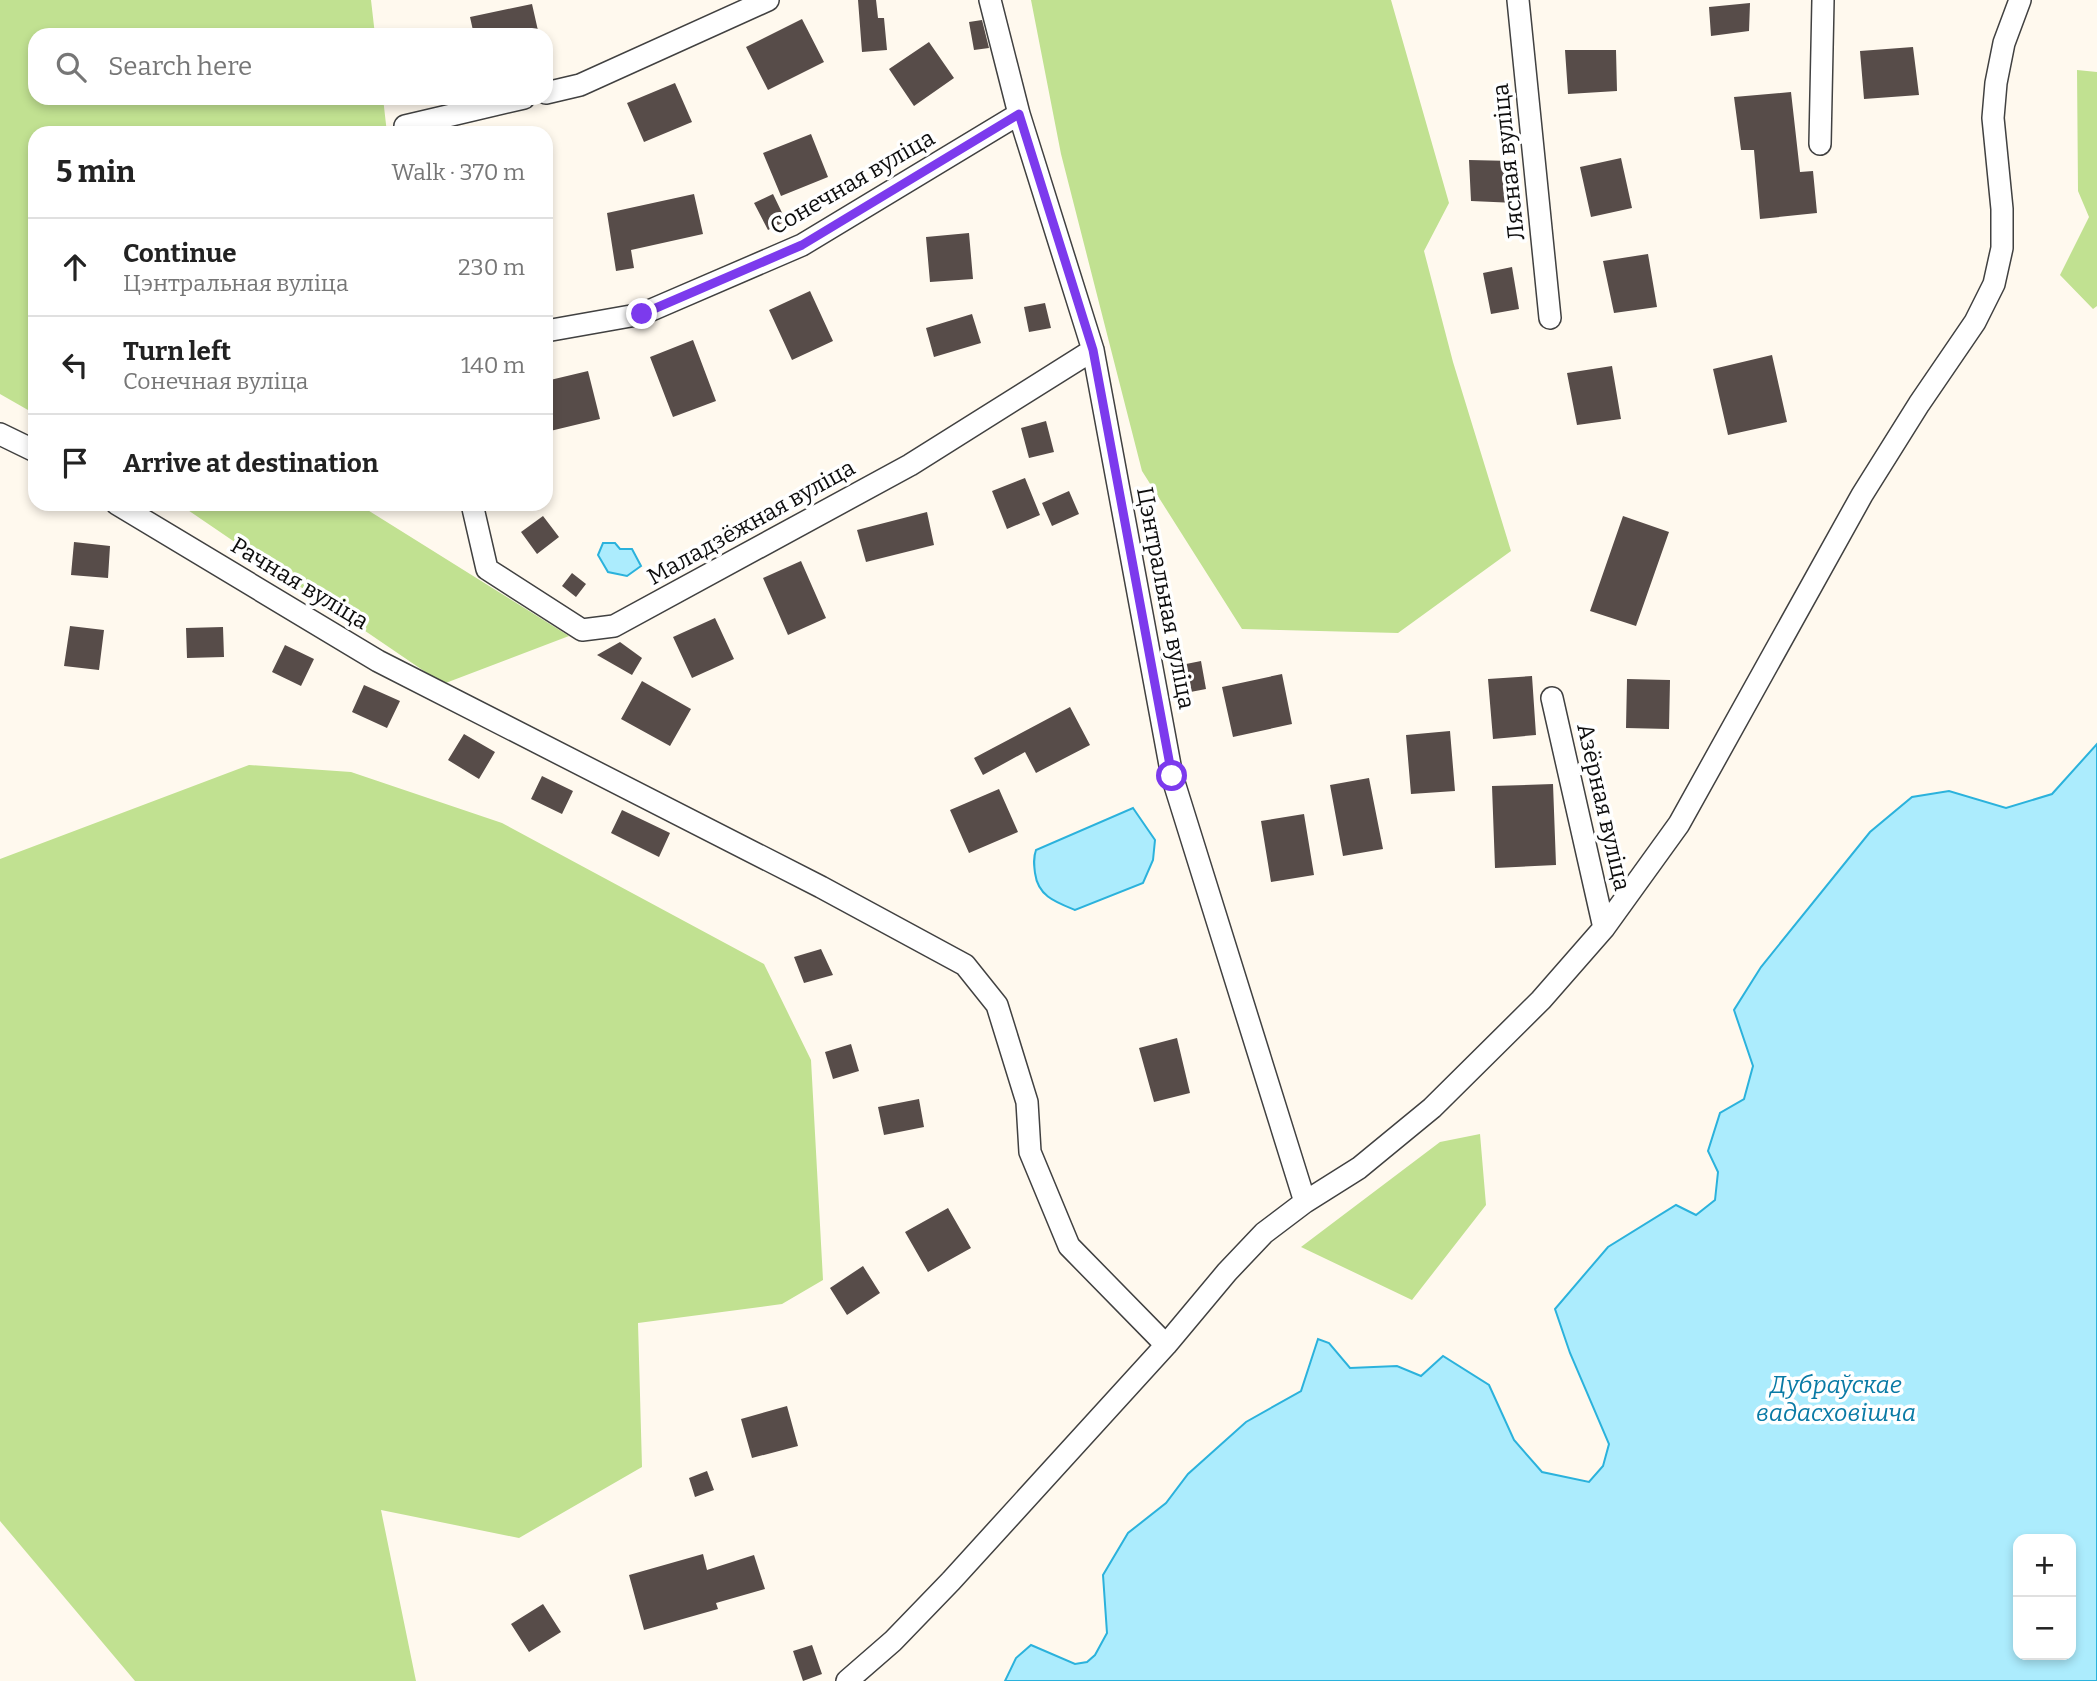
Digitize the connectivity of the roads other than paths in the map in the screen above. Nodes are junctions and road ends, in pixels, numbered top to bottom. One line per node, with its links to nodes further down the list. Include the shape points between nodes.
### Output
1 (768, 0): 6 (street, via 580,85)
2 (990, 0): 8 (street, Цэнтральная вуліца)
3 (1518, 0): 11 (street, Лясная вуліца)
4 (1823, 0): 10 (street)
5 (2020, 0): 19 (street, via 1996,83 1993,118 2002,248 1994,284 1975,322 1862,495 1679,824)
6 (553, 91)
7 (494, 105): 9 (street)
8 (1019, 114): 12 (street, Сонечная вуліца, via 802,245 642,314); 13 (street, Цэнтральная вуліца)
9 (405, 126)
10 (1820, 144)
11 (1550, 318)
12 (553, 330)
13 (1093, 350): 17 (street, Маладзёжная вуліца, via 910,465 614,626 582,631 487,569); 20 (street, Цэнтральная вуліца, via 1172,776)
14 (0, 434): 15 (street)
15 (28, 448)
16 (129, 511): 21 (street, Рачная вуліца, via 378,661 965,965 997,1005 1027,1102 1030,1152 1069,1246)
17 (474, 511)
18 (1552, 698): 19 (street, Азёрная вуліца)
19 (1604, 928): 20 (street, via 1541,1000 1432,1108 1359,1168)
20 (1305, 1202): 21 (street, via 1265,1233 1227,1272)
21 (1166, 1345): 22 (street, via 951,1581)
22 (847, 1681)

